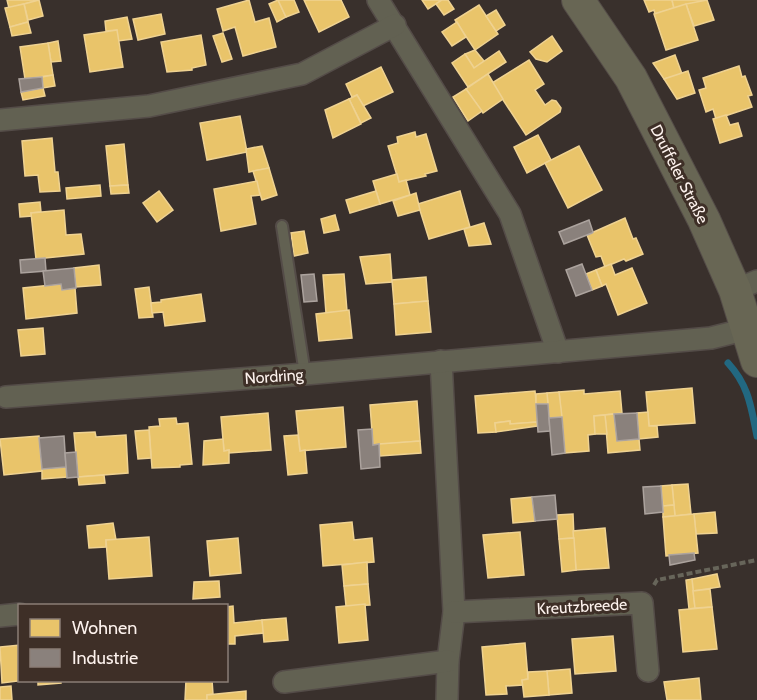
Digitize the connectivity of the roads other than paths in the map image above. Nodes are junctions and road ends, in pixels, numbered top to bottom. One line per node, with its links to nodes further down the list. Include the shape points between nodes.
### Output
1 (378, 0): 3 (street)
2 (578, 0): 6 (street, Druffeler Straße, via 632,78 704,220)
3 (395, 25): 4 (street, via 302,74 150,106); 8 (street, via 510,214)
4 (0, 120)
5 (282, 226): 11 (lane)
6 (746, 286): 7 (street, Druffeler Straße)
7 (747, 329): 8 (street, Nordring, via 711,338); 10 (street, Druffeler Straße)
8 (558, 352): 9 (street, Nordring)
9 (441, 361): 11 (street, Nordring); 13 (street)
10 (757, 361)
11 (306, 374): 12 (street, Nordring)
12 (2, 394)
13 (454, 612): 16 (street); 17 (street, Kreutzbreede, via 642,603)
14 (18, 614): 15 (street)
15 (0, 616)
16 (448, 661): 18 (street); 19 (street)
17 (648, 671)
18 (284, 682)
19 (447, 700)

